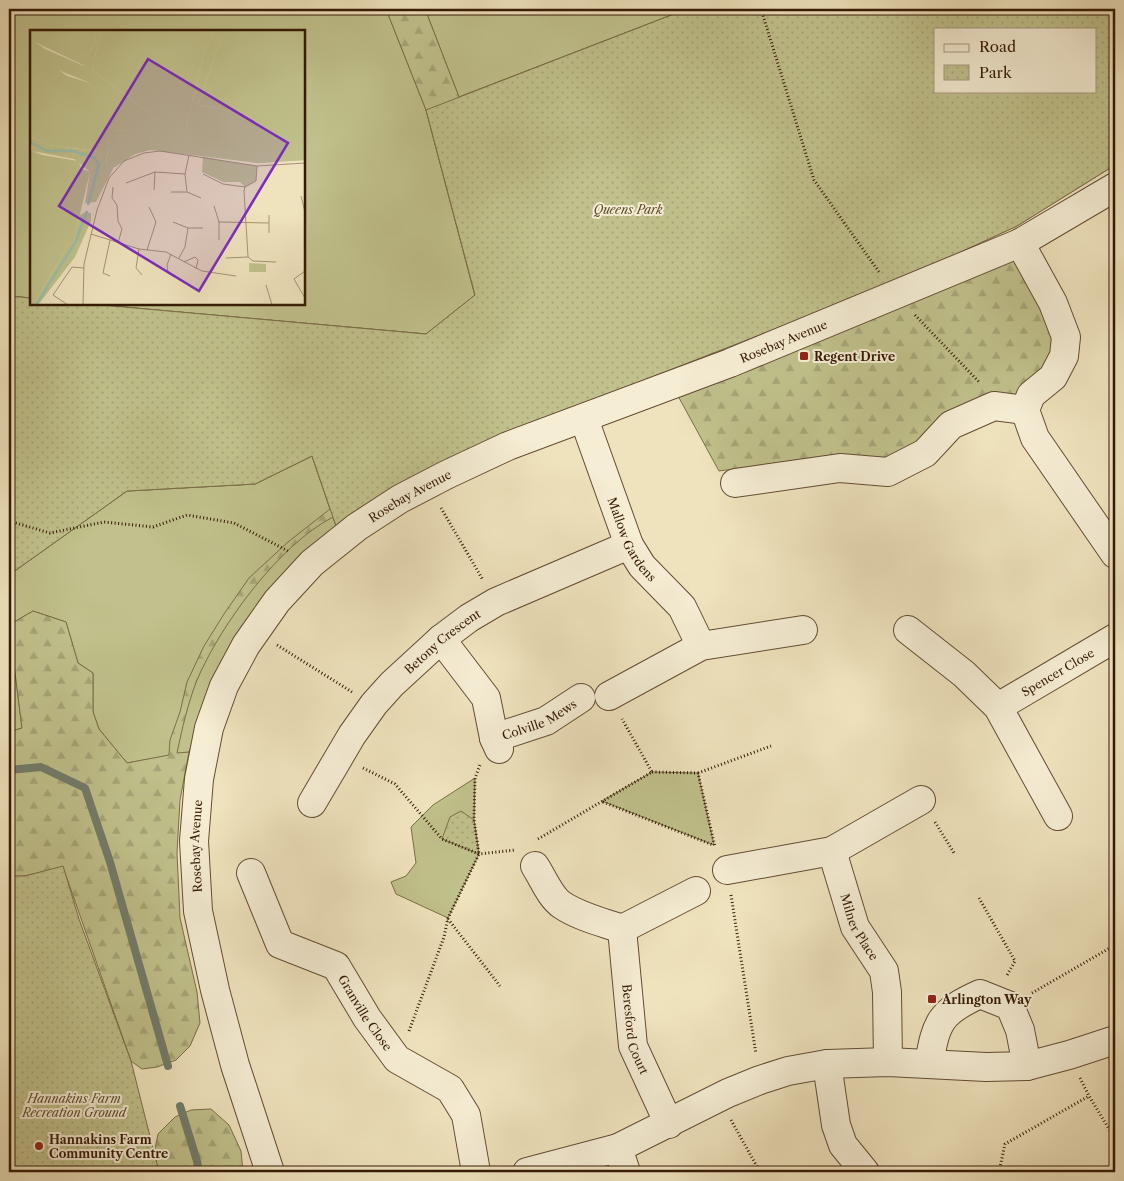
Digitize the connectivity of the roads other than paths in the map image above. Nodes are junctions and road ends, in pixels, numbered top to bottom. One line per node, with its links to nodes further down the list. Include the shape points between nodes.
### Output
1 (1115, 186): 2 (street, Rosebay Avenue)
2 (1020, 243): 3 (street, via 1053,303 1066,337 1064,356 1053,377 1031,396); 4 (street, Rosebay Avenue, via 730,363)
3 (1024, 410): 5 (street, via 994,406 951,425 924,453 888,472 840,468); 7 (street, via 1035,438)
4 (584, 419): 6 (street, Mallow Gardens); 32 (street, Rosebay Avenue, via 508,446 428,484 357,527 312,563 277,601 246,645 224,686 209,728 199,779 194,841 198,911 235,1065)
5 (736, 483)
6 (628, 545): 11 (street, Betony Crescent, via 496,602); 12 (street, Mallow Gardens, via 642,566 682,607)
7 (1115, 554)
8 (802, 630): 12 (street)
9 (908, 630): 15 (street, via 964,674)
10 (1115, 638): 15 (street, Spencer Close)
11 (441, 639): 14 (street, Colville Mews, via 486,698 496,743 546,720); 17 (street, Betony Crescent, via 374,704)
12 (701, 646): 13 (street)
13 (609, 696)
14 (581, 698)
15 (998, 707): 18 (street)
16 (921, 800): 19 (street)
17 (312, 803)
18 (1058, 816)
19 (832, 851): 21 (street); 26 (street, Milner Place, via 855,927 884,971)
20 (532, 852): 24 (street, via 550,890 561,904)
21 (727, 870)
22 (251, 873): 33 (street, Granville Close, via 280,944 336,966 367,1018 397,1059 450,1089 466,1115)
23 (696, 891): 24 (street)
24 (622, 929): 30 (street, Beresford Court, via 633,1046)
25 (1115, 1040): 29 (street)
26 (888, 1062): 27 (street); 28 (street)
27 (827, 1064): 30 (street, via 788,1070 760,1080); 35 (street, via 840,1139)
28 (929, 1064): 29 (street); 29 (street, via 933,1038 942,1019 957,1005 980,994 1002,1003 1020,1030)
29 (1027, 1066)
30 (669, 1124): 31 (street)
31 (622, 1160): 34 (street)
32 (270, 1172)
33 (476, 1172)
34 (527, 1172)
35 (865, 1172)

